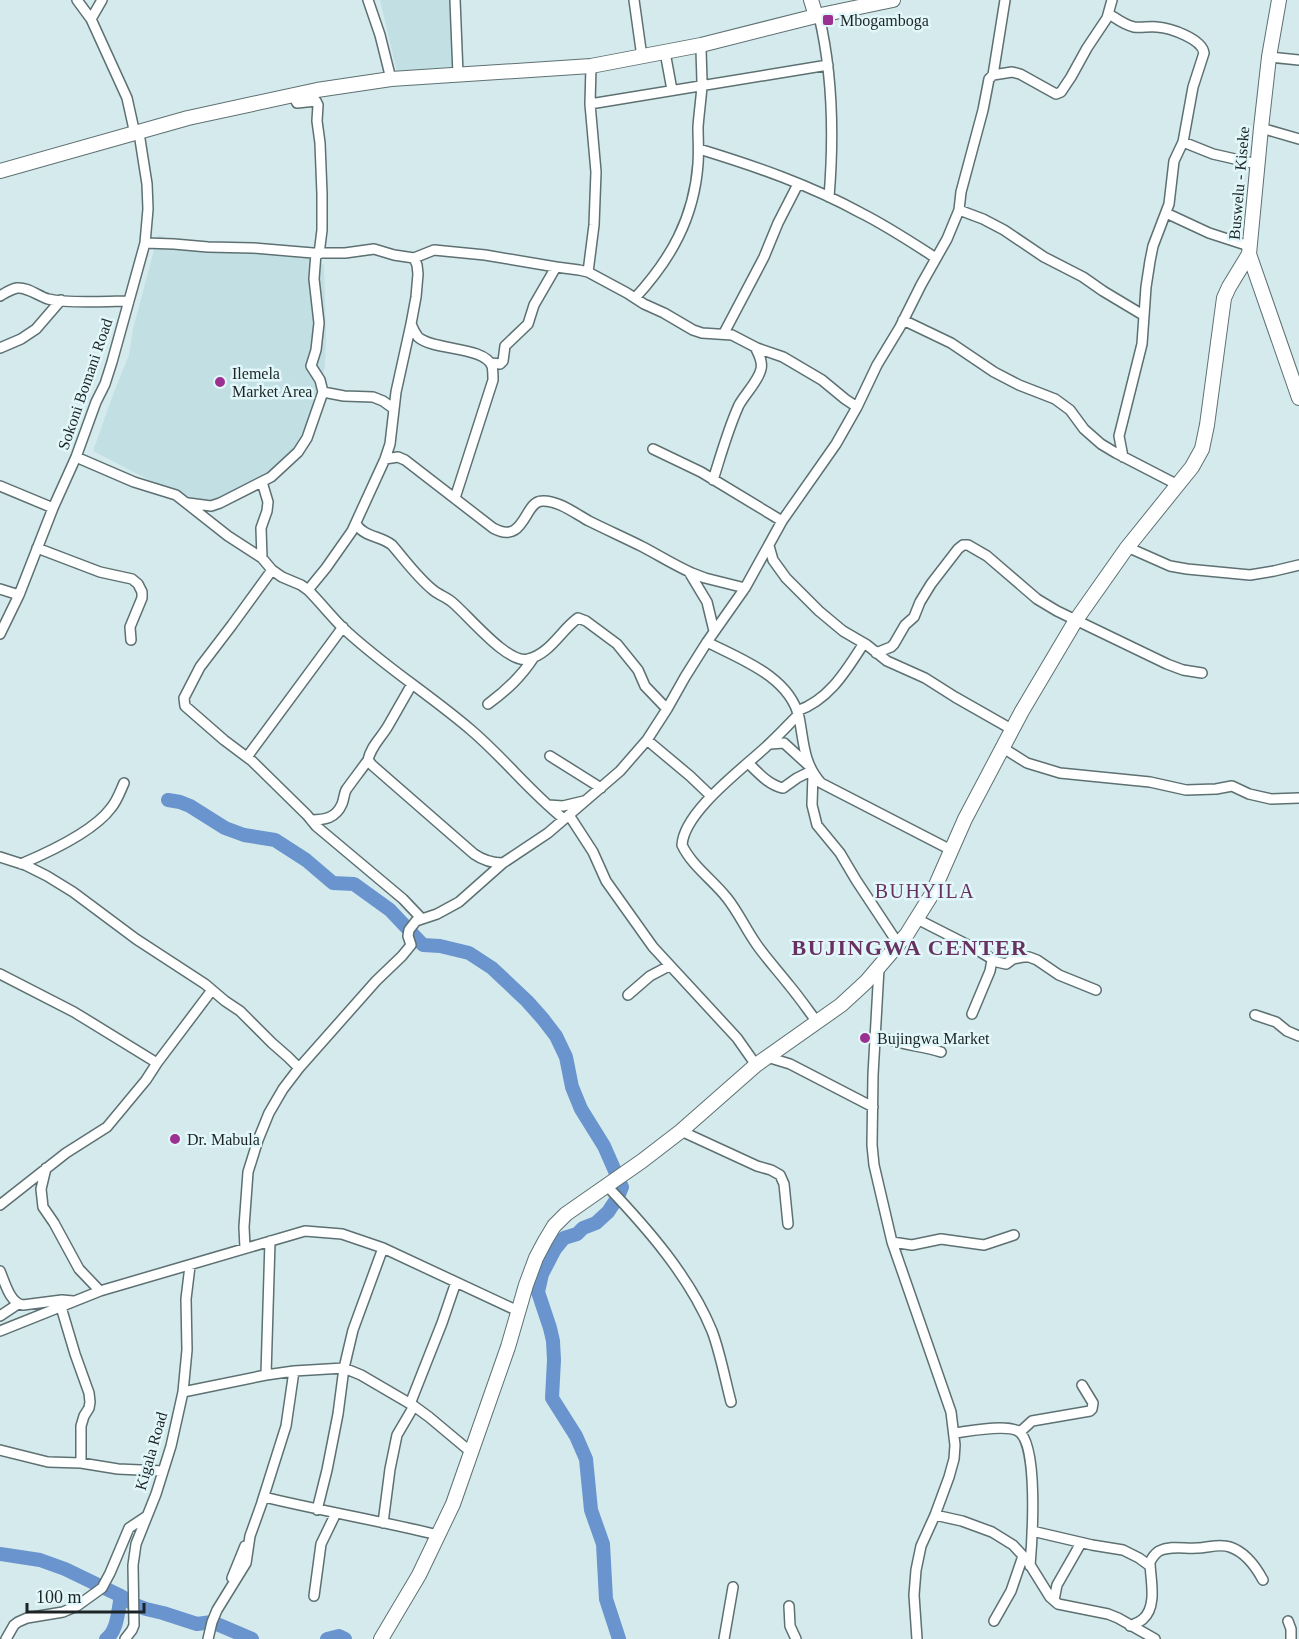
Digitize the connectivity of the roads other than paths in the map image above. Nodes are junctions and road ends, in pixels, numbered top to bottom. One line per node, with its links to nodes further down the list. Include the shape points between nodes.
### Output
1 (77, 0): 13 (street, Sokoni Bomani Road)
2 (102, 0): 13 (street)
3 (368, 0): 23 (street)
4 (455, 0): 21 (street)
5 (634, 0): 16 (street)
6 (811, 0): 12 (street)
7 (893, 0): 12 (street)
8 (1005, 0): 22 (street)
9 (1112, 0): 11 (street)
10 (1279, 0): 17 (street, Buswelu - Kiseke)
11 (1109, 14): 22 (street, via 1060,93 1020,74); 31 (street, via 1127,25 1169,28 1203,48)
12 (817, 16): 14 (street); 19 (street)
13 (91, 20): 29 (street, Sokoni Bomani Road, via 127,98)
14 (701, 45): 15 (street); 24 (street)
15 (665, 52): 16 (street); 25 (street)
16 (642, 57): 20 (street)
17 (1269, 57): 18 (street); 28 (street, Buswelu - Kiseke)
18 (1299, 60)
19 (828, 65): 24 (street); 36 (street, via 832,147)
20 (591, 66): 21 (street); 27 (street)
21 (458, 74): 23 (street)
22 (993, 75): 37 (street)
23 (391, 79): 26 (street)
24 (702, 86): 25 (street); 32 (street)
25 (672, 90): 27 (street)
26 (293, 95): 29 (street); 41 (street, via 297,103 313,100 318,105 322,230)
27 (590, 104): 45 (street, via 596,172)
28 (1261, 128): 30 (street); 33 (street, Buswelu - Kiseke)
29 (137, 133): 34 (street); 39 (street, Sokoni Bomani Road, via 147,184)
30 (1299, 139)
31 (1183, 142): 33 (street); 38 (street, via 1174,161)
32 (699, 149): 35 (street); 47 (street, via 695,185 683,229)
33 (1257, 164): 40 (street, Buswelu - Kiseke)
34 (0, 171)
35 (798, 184): 36 (street); 53 (street)
36 (829, 197): 43 (street)
37 (959, 210): 43 (street); 50 (street, via 1004,230)
38 (1166, 213): 40 (street); 50 (street, via 1152,250)
39 (146, 243): 41 (street); 49 (street, Sokoni Bomani Road)
40 (1249, 250): 58 (street, Buswelu - Kiseke); 71 (street, via 1224,298 1202,449)
41 (318, 253): 42 (street, via 374,249); 57 (street, via 314,279 319,323 311,366)
42 (414, 258): 44 (street, via 434,250); 52 (street, via 418,274)
43 (936, 258): 51 (street)
44 (556, 267): 45 (street); 56 (street, via 528,324 505,346 503,361)
45 (588, 272): 47 (street)
46 (0, 296): 48 (street, via 17,288)
47 (635, 298): 53 (street, via 693,330)
48 (61, 300): 49 (street); 55 (street, via 36,329)
49 (129, 301): 65 (street, Sokoni Bomani Road, via 112,362)
50 (1143, 315): 61 (street, via 1142,344)
51 (903, 320): 59 (street); 63 (street, via 1018,385 1055,399)
52 (411, 324): 56 (street, via 421,339 480,356); 60 (street)
53 (724, 333): 54 (street)
54 (754, 347): 59 (street, via 801,367); 69 (street, via 762,367 729,427)
55 (0, 348)
56 (491, 363): 73 (street, via 493,380)
57 (323, 392): 60 (street, via 373,397); 70 (street, via 298,452)
58 (1299, 398)
59 (857, 407): 76 (street)
60 (394, 409): 62 (street)
61 (1119, 436): 63 (street); 66 (street)
62 (390, 444): 67 (street); 68 (street)
63 (1101, 444): 66 (street)
64 (653, 449): 69 (street)
65 (76, 457): 74 (street); 75 (street, Sokoni Bomani Road)
66 (1124, 457): 71 (street)
67 (385, 459): 68 (street); 77 (street)
68 (405, 460): 73 (street)
69 (713, 480): 76 (street)
70 (262, 482): 74 (street, via 211,506); 81 (street, via 268,502 261,528)
71 (1178, 485): 79 (street)
72 (0, 486): 75 (street)
73 (455, 498): 84 (street, via 500,532 518,527 533,504 547,501)
74 (186, 502): 81 (street)
75 (53, 508): 80 (street, Sokoni Bomani Road)
76 (782, 521): 78 (street)
77 (356, 524): 87 (street); 97 (street, via 364,533 392,545 432,590 450,600 506,652 518,659)
78 (769, 546): 85 (street); 95 (street, via 773,560 786,578 831,621)
79 (1127, 547): 82 (street, via 1187,569 1250,575); 89 (street)
80 (37, 548): 88 (street, Sokoni Bomani Road); 93 (street, via 138,584 142,598 130,627)
81 (262, 558): 83 (street)
82 (1299, 565)
83 (272, 570): 87 (street); 108 (street, via 200,667 184,698 185,706)
84 (689, 572): 85 (street); 91 (street, via 706,602)
85 (745, 588): 91 (street)
86 (0, 589): 88 (street)
87 (308, 590): 90 (street)
88 (19, 595): 92 (street, Sokoni Bomani Road)
89 (1076, 620): 96 (street, via 1037,599 987,556 963,545 931,584 894,644); 98 (street, via 1167,663); 103 (street)
90 (343, 627): 99 (street); 108 (street)
91 (714, 631): 94 (street)
92 (0, 634)
93 (131, 640)
94 (707, 642): 101 (street); 102 (street, via 768,674)
95 (864, 643): 96 (street); 102 (street, via 828,693)
96 (876, 653): 103 (street)
97 (534, 657): 100 (street, via 514,683); 101 (street, via 580,618 623,651 645,686)
98 (1202, 673)
99 (412, 684): 109 (street); 117 (street, via 472,731)
100 (488, 704)
101 (668, 709): 104 (street)
102 (797, 713): 105 (street); 111 (street)
103 (1012, 730): 106 (street)
104 (647, 740): 113 (street); 114 (street)
105 (769, 745): 110 (street); 111 (street, via 784,743)
106 (1003, 748): 115 (street, via 1027,763 1060,773 1186,790 1232,786 1271,799); 120 (street)
107 (550, 756): 113 (street)
108 (246, 757): 119 (street)
109 (368, 759): 119 (street, via 345,792 338,811 322,820); 122 (street, via 474,854 492,863)
110 (748, 763): 111 (street, via 778,788); 114 (street)
111 (811, 771): 120 (street, via 821,783); 127 (street, via 817,825 840,853)
112 (124, 783): 123 (street, via 110,810 90,827)
113 (601, 789): 116 (street)
114 (711, 796): 137 (street, via 685,834 685,852 726,896 750,936)
115 (1299, 798)
116 (587, 801): 117 (street); 118 (street)
117 (548, 806): 118 (street)
118 (567, 817): 122 (street); 129 (street, via 593,852 610,888)
119 (311, 820): 125 (street)
120 (951, 850): 126 (street)
121 (3, 858): 123 (street); 124 (street)
122 (504, 863): 125 (street, via 459,902)
123 (21, 864): 132 (street, via 73,892)
124 (0, 868)
125 (422, 918): 143 (street, via 409,930 411,945 402,956)
126 (917, 919): 127 (street); 128 (street)
127 (898, 945): 130 (street)
128 (992, 960): 133 (street, via 1006,964 1029,957 1064,978); 135 (street)
129 (669, 966): 134 (street); 141 (street)
130 (879, 968): 137 (street, via 854,995); 138 (street)
131 (0, 974): 142 (street, via 74,1012)
132 (212, 990): 142 (street); 143 (street, via 240,1011)
133 (1096, 990)
134 (628, 995)
135 (972, 1014)
136 (1255, 1015): 139 (street)
137 (817, 1022): 141 (street)
138 (875, 1034): 140 (street, via 893,1042); 144 (street)
139 (1299, 1036)
140 (942, 1052)
141 (761, 1061): 144 (street, via 790,1064); 145 (street)
142 (156, 1063): 146 (street, via 107,1127)
143 (299, 1068): 153 (street, via 269,1113 248,1172)
144 (873, 1107): 152 (street, via 874,1165)
145 (681, 1131): 147 (street); 149 (street, via 780,1175)
146 (46, 1168): 148 (street); 158 (street, via 41,1189 43,1207 79,1269)
147 (608, 1186): 162 (street, via 554,1226 536,1258); 170 (street, via 656,1239 692,1293 712,1332)
148 (0, 1205)
149 (788, 1224)
150 (1014, 1235): 152 (street, via 984,1245 941,1239 912,1245)
151 (270, 1241): 153 (street); 154 (street, via 305,1231 324,1232); 167 (street)
152 (892, 1242): 173 (street)
153 (245, 1248): 155 (street)
154 (383, 1248): 157 (street); 165 (street, via 353,1330)
155 (189, 1266): 158 (street); 169 (street, Kigala Road)
156 (0, 1272): 160 (street)
157 (456, 1282): 162 (street); 171 (street)
158 (100, 1291): 159 (street)
159 (76, 1301): 160 (street); 161 (street)
160 (18, 1304): 163 (street)
161 (61, 1307): 164 (street); 176 (street, via 89,1393 89,1408 81,1426)
162 (518, 1311): 175 (street)
163 (0, 1316)
164 (0, 1331)
165 (344, 1368): 166 (street); 171 (street); 179 (street)
166 (294, 1371): 167 (street); 178 (street, via 286,1426)
167 (266, 1375): 169 (street)
168 (1082, 1385): 172 (street, via 1093,1403 1090,1411 1032,1420)
169 (183, 1392): 177 (street, Kigala Road)
170 (730, 1402)
171 (412, 1405): 175 (street); 183 (street, via 397,1435)
172 (1020, 1432): 173 (street, via 991,1428); 184 (street, via 1032,1471)
173 (955, 1433): 181 (street, via 954,1459)
174 (0, 1450): 176 (street, via 48,1462)
175 (472, 1453): 185 (street)
176 (81, 1463): 177 (street)
177 (163, 1471): 182 (street, Kigala Road)
178 (264, 1497): 179 (street); 200 (street)
179 (317, 1510): 180 (street)
180 (336, 1513): 183 (street); 192 (street, via 321,1544)
181 (935, 1515): 187 (street, via 992,1532); 204 (street, via 921,1546 916,1570)
182 (147, 1516): 198 (street, via 129,1528 102,1588 63,1612 18,1622); 199 (street, Kigala Road, via 133,1565 134,1625)
183 (383, 1523): 185 (street)
184 (1032, 1531): 186 (street); 188 (street)
185 (438, 1535): 201 (street)
186 (1081, 1543): 189 (street, via 1124,1550); 193 (street, via 1057,1585)
187 (1023, 1556): 188 (street); 195 (street, via 1011,1591)
188 (1030, 1566): 193 (street)
189 (1150, 1566): 190 (street, via 1159,1551 1229,1546 1247,1558); 197 (street, via 1149,1610 1143,1620)
190 (1263, 1580)
191 (734, 1587): 202 (street)
192 (314, 1596)
193 (1054, 1600): 197 (street, via 1065,1606 1108,1614)
194 (789, 1606): 203 (street, via 790,1626)
195 (994, 1621)
196 (1288, 1621): 206 (street)
197 (1130, 1626): 205 (street)
198 (6, 1639)
199 (125, 1639)
200 (208, 1639)
201 (381, 1639)
202 (724, 1639)
203 (796, 1639)
204 (917, 1639)
205 (1155, 1639)
206 (1291, 1639)

